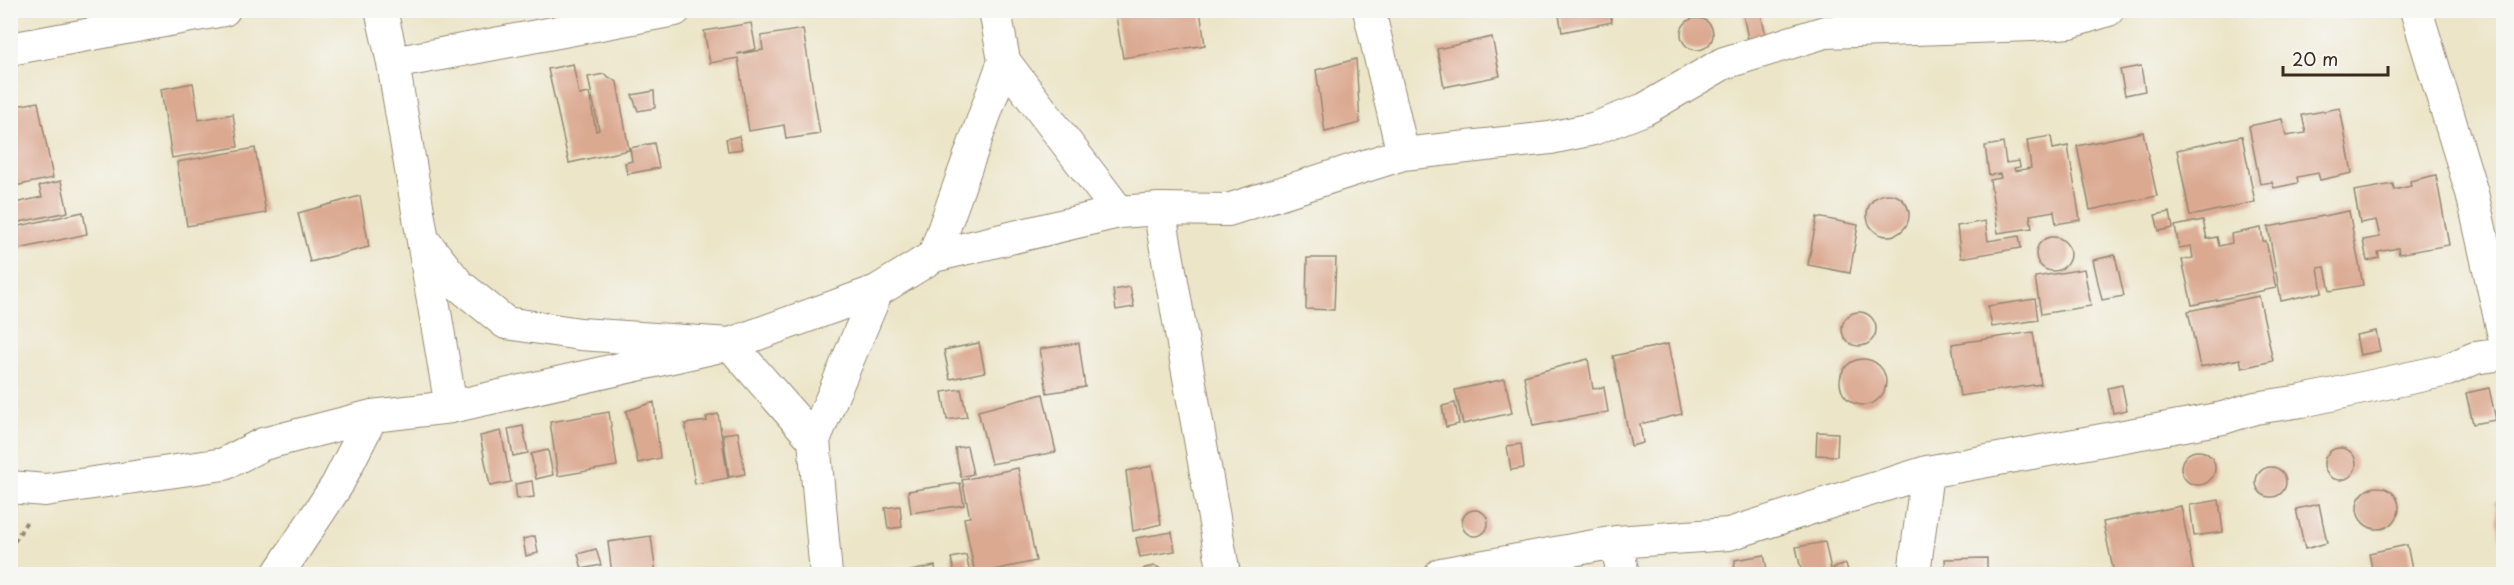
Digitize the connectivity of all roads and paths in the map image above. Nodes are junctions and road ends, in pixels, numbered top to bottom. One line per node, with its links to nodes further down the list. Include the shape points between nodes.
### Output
1 (224, 10): 10 (street)
2 (381, 10): 12 (street)
3 (675, 10): 12 (street)
4 (995, 10): 11 (street)
5 (1369, 10): 13 (street)
6 (2108, 10): 8 (street, via 2070,22)
7 (2419, 12): 19 (street, via 2472,193)
8 (2034, 18): 9 (street)
9 (1823, 21): 13 (street, via 1724,63 1645,109 1593,129 1550,138)
10 (10, 50)
11 (1004, 61): 15 (street); 17 (street)
12 (393, 63): 16 (street)
13 (1403, 154): 14 (street, via 1228,210)
14 (1159, 209): 15 (street); 30 (street)
15 (1119, 212): 17 (street)
16 (423, 240): 20 (street, via 459,285 506,323 580,334); 22 (street)
17 (934, 256): 18 (street)
18 (877, 291): 20 (street); 24 (street)
19 (2504, 336)
20 (730, 344): 22 (street); 24 (street)
21 (2504, 354): 25 (street, via 2223,418)
22 (451, 407): 23 (street)
23 (372, 416): 26 (street, via 263,444 224,464 45,490); 28 (street, via 338,485)
24 (813, 440): 29 (street)
25 (1927, 472): 27 (street, via 1729,534); 33 (street)
26 (10, 487)
27 (1616, 542): 31 (street); 32 (street)
28 (278, 574)
29 (826, 574)
30 (1224, 574)
31 (1441, 574)
32 (1623, 574)
33 (1914, 574)

